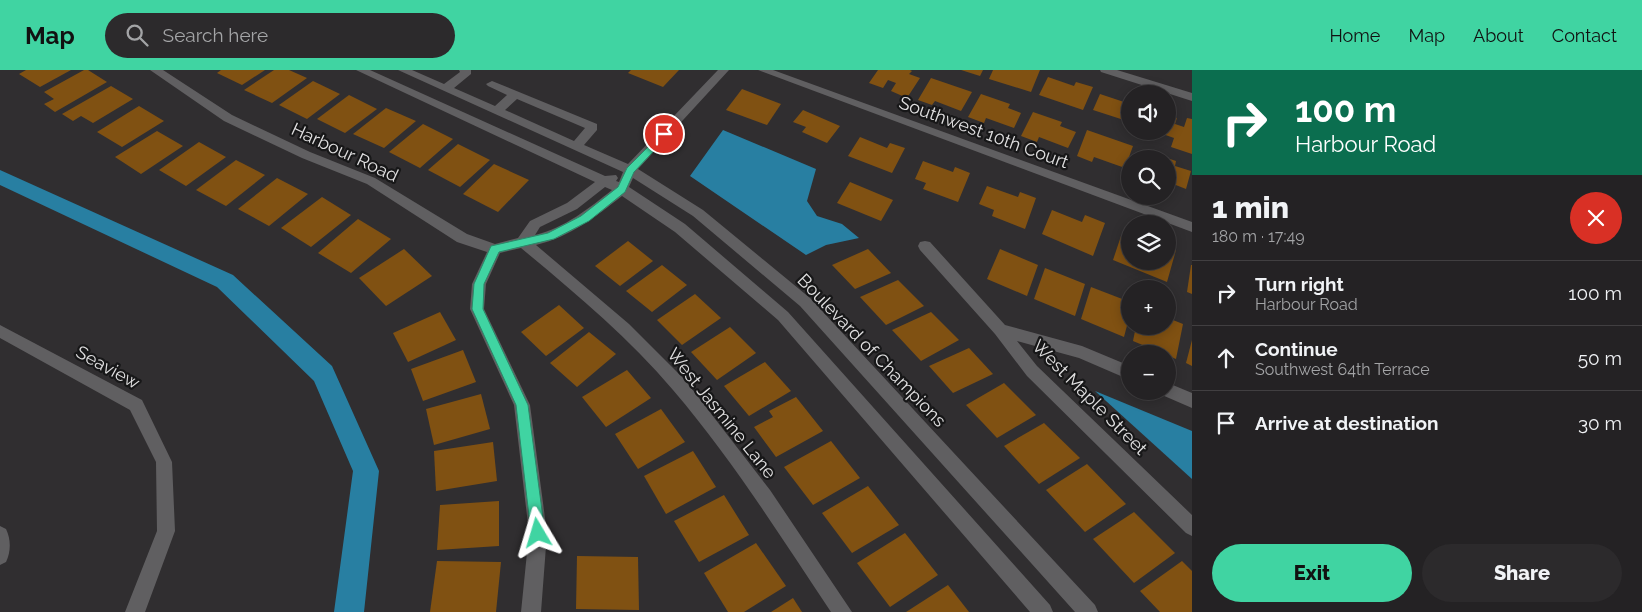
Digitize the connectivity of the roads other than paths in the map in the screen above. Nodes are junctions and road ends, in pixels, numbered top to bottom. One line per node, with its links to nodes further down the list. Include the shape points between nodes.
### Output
1 (155, 70): 20 (street, Harbour Road, via 228,118 371,181 462,238)
2 (361, 70): 15 (street)
3 (403, 70): 9 (street, Boulevard of Champions)
4 (464, 70): 9 (street, via 467,72)
5 (724, 70): 14 (street)
6 (763, 70): 17 (street, Southwest 10th Court)
7 (1105, 70): 11 (street)
8 (492, 84): 10 (street)
9 (445, 88): 12 (street, Boulevard of Champions)
10 (515, 94): 12 (street); 13 (street, via 593,127)
11 (1192, 97)
12 (497, 111): 13 (street, Boulevard of Champions)
13 (575, 147): 14 (street, Boulevard of Champions)
14 (630, 170): 15 (street); 16 (street); 33 (street, Boulevard of Champions, via 698,213 805,302)
15 (604, 181): 16 (street); 18 (street, via 572,206 535,224)
16 (622, 189): 18 (street, via 585,218 551,236); 32 (street, via 680,228 783,316)
17 (1192, 227)
18 (523, 242): 20 (street); 31 (street, West Jasmine Lane, via 607,311 678,385 760,491)
19 (925, 246): 21 (street, West Maple Street)
20 (495, 249): 30 (street, via 479,284 477,309 522,405 538,533)
21 (1000, 330): 23 (street, via 1082,352); 26 (street, West Maple Street, via 1032,371)
22 (0, 331): 29 (street, Seaview, via 136,405 164,462 166,530)
23 (1121, 369)
24 (1176, 394): 25 (street)
25 (1192, 401)
26 (1192, 527)
27 (0, 535): 28 (street)
28 (0, 556)
29 (134, 612)
30 (531, 612)
31 (842, 612)
32 (1043, 612)
33 (1088, 612)

